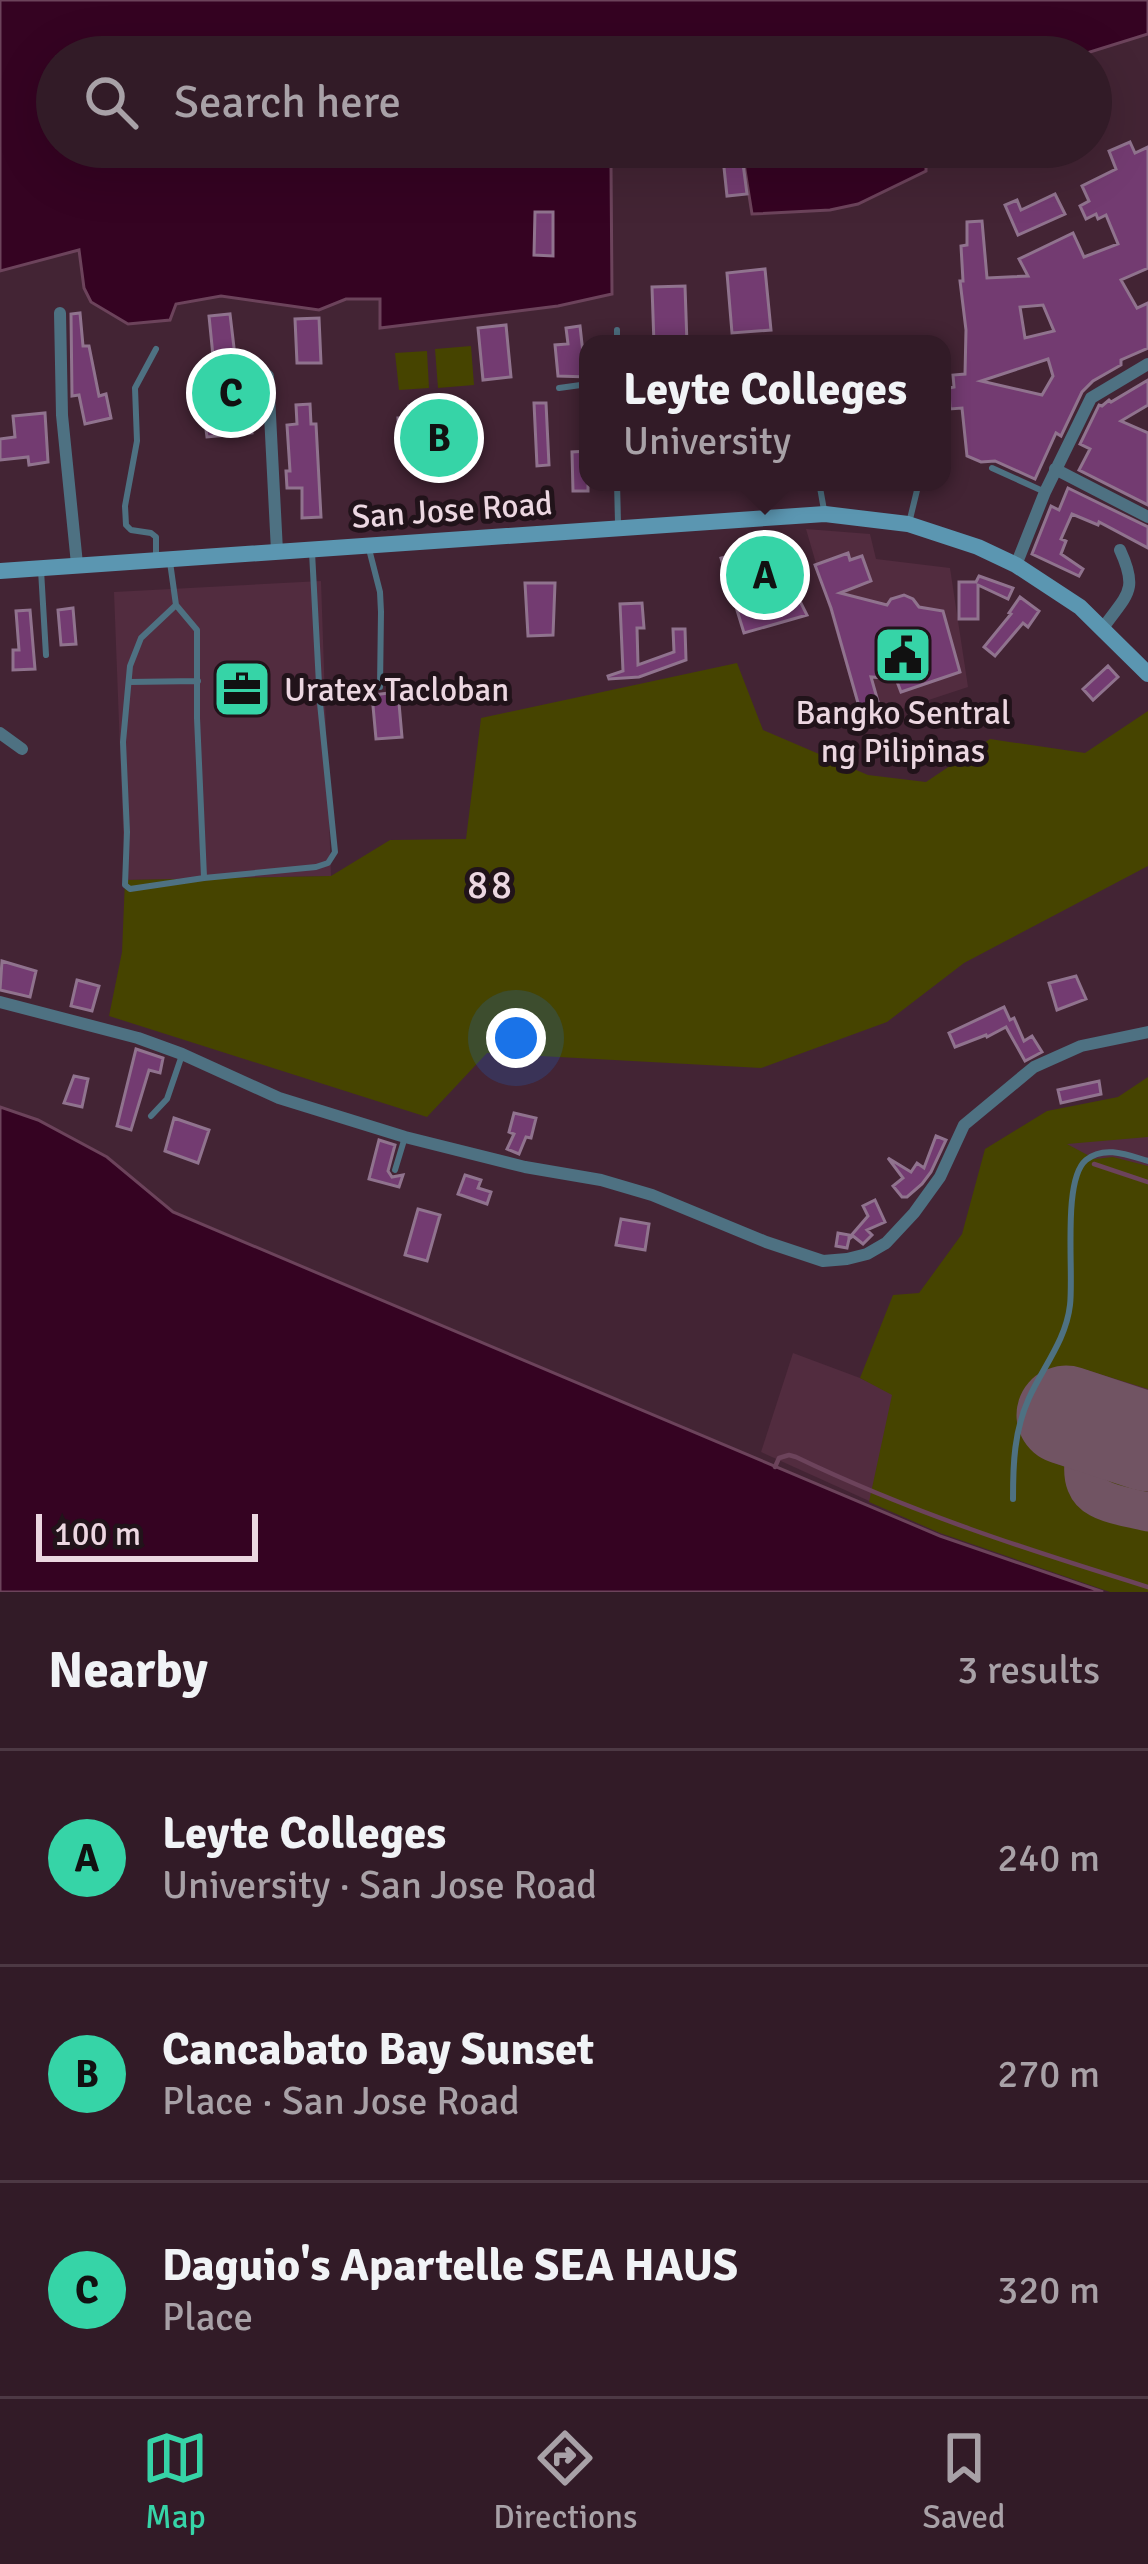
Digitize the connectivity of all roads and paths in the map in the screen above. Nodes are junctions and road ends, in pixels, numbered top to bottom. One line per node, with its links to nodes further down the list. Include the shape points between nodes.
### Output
1 (60, 313): 24 (street)
2 (617, 331): 3 (lane)
3 (617, 335)
4 (156, 349): 23 (lane, via 135,388 137,441 125,506 126,525 151,532)
5 (1148, 364): 10 (street, via 1091,398)
6 (207, 367): 22 (street, via 255,367 268,376)
7 (579, 385): 8 (lane)
8 (559, 388)
9 (992, 468): 14 (lane)
10 (1055, 469): 14 (street); 16 (street)
11 (617, 491): 18 (lane)
12 (821, 491): 15 (lane)
13 (917, 491): 17 (lane)
14 (1045, 492): 25 (street)
15 (825, 514): 17 (main road, San Jose Road); 18 (main road, San Jose Road)
16 (1148, 517)
17 (908, 524): 25 (main road, San Jose Road)
18 (618, 526): 19 (main road, San Jose Road)
19 (368, 545): 20 (main road, San Jose Road); 34 (lane, via 380,592)
20 (313, 549): 22 (main road, San Jose Road); 37 (lane, via 335,851 316,867)
21 (1120, 550): 29 (street, via 1131,587)
22 (277, 551): 23 (main road, San Jose Road)
23 (163, 559): 24 (main road, San Jose Road); 28 (lane)
24 (77, 564): 26 (main road, San Jose Road)
25 (1016, 565): 29 (main road, San Jose Road)
26 (41, 567): 27 (main road, San Jose Road); 30 (lane)
27 (0, 571)
28 (176, 604): 32 (lane, via 197,630); 33 (lane, via 141,638)
29 (1103, 628): 31 (main road, San Jose Road)
30 (46, 655)
31 (1148, 674)
32 (198, 681): 33 (lane); 37 (lane)
33 (128, 682): 37 (lane, via 125,886)
34 (380, 687)
35 (0, 733): 36 (street)
36 (22, 749)
37 (204, 878)
38 (0, 1002): 40 (street)
39 (1148, 1032): 42 (street, via 1081,1046 1034,1067 964,1125 940,1177 886,1243 847,1259 804,1256 618,1185)
40 (182, 1054): 41 (lane, via 167,1099); 42 (street, via 279,1098)
41 (151, 1116)
42 (405, 1137): 44 (lane)
43 (1148, 1161): 45 (lane, via 1100,1153 1075,1174 1069,1314 1020,1420)
44 (395, 1170)
45 (1013, 1498)

